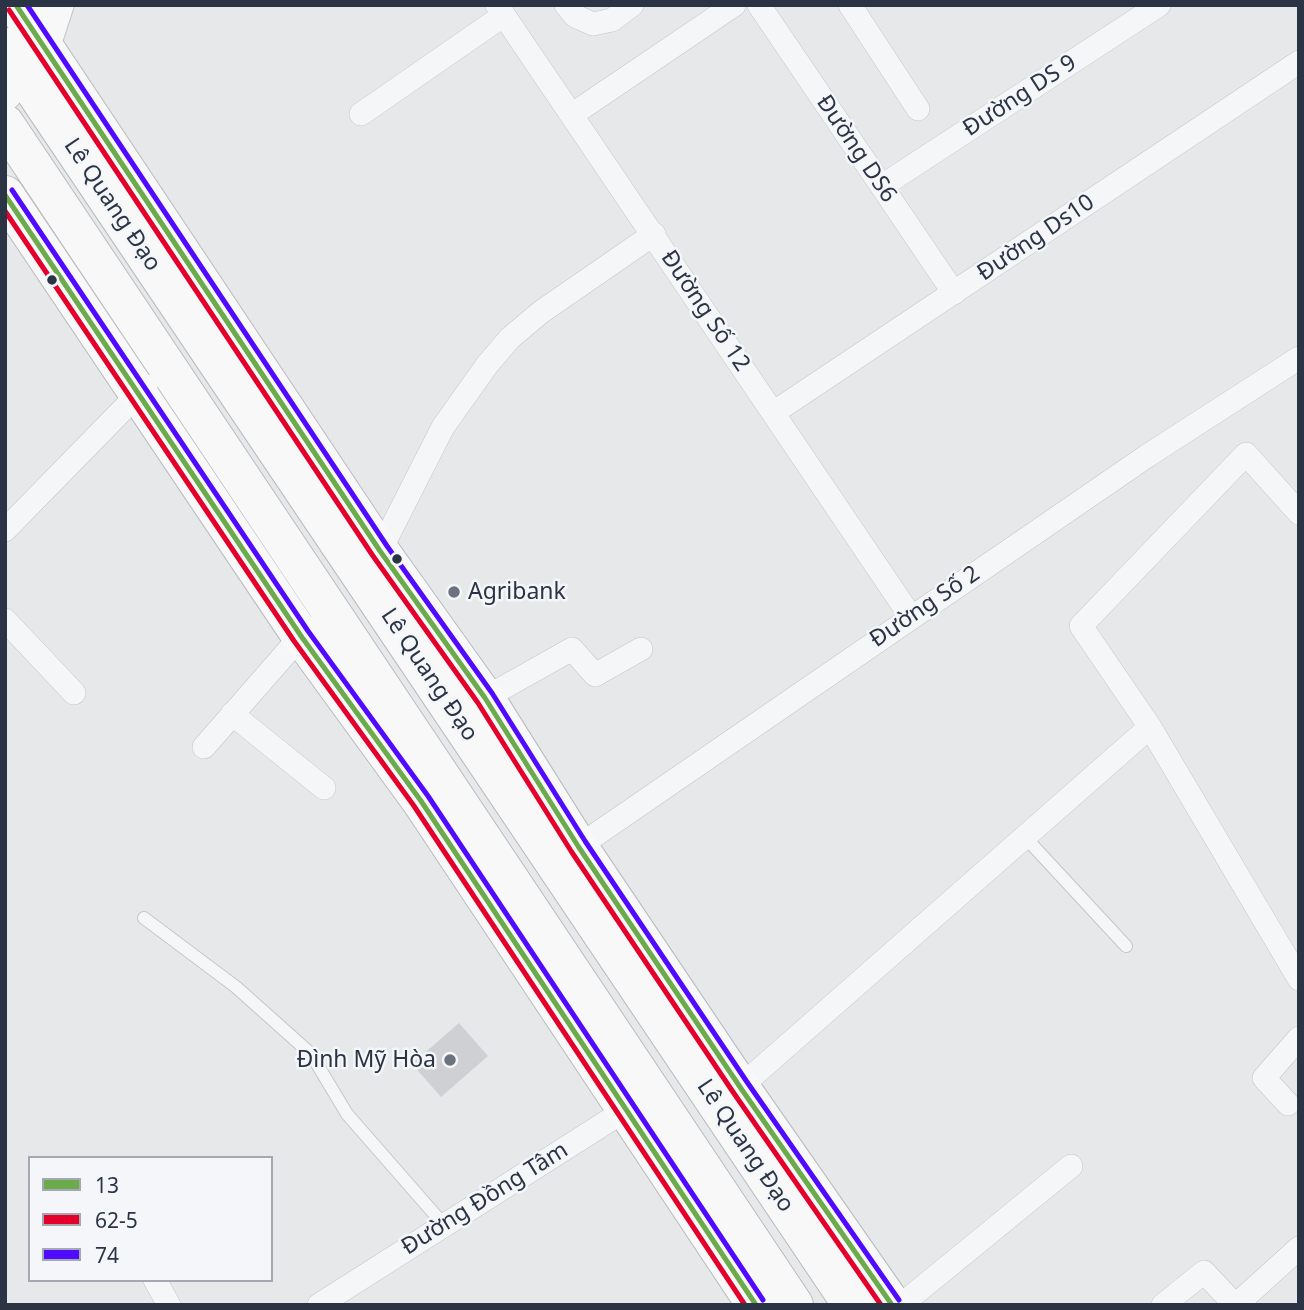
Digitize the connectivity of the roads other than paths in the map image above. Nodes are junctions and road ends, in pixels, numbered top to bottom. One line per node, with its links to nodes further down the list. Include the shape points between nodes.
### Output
1 (16, 5): 11 (highway, Lê Quang Đạo)
2 (57, 5): 11 (main road)
3 (566, 5): 4 (street, via 575,16 593,23 612,20)
4 (632, 5)
5 (734, 5): 14 (street)
6 (759, 5): 16 (street, Đường DS6)
7 (850, 5): 12 (street)
8 (1159, 5): 16 (street, Đường DS 9)
9 (500, 10): 13 (street); 14 (street, Đường Số 12)
10 (1299, 62): 19 (street, Đường Ds10)
11 (20, 65): 26 (highway, Lê Quang Đạo); 39 (highway, Lê Quang Đạo)
12 (918, 109)
13 (361, 114)
14 (573, 114): 18 (street, Đường Số 12)
15 (5, 124): 21 (highway, Lê Quang Đạo)
16 (882, 186): 19 (street, Đường DS6)
17 (5, 195): 22 (highway, Lê Quang Đạo)
18 (654, 234): 23 (street, Đường Số 12); 26 (street, via 510,338 443,427)
19 (954, 293): 23 (street, Đường Ds10)
20 (1299, 358): 28 (street, Đường Số 2)
21 (165, 366): 22 (street); 27 (highway, Lê Quang Đạo)
22 (139, 394): 25 (street); 30 (highway, Lê Quang Đạo)
23 (774, 413): 28 (street, Đường Số 12)
24 (1299, 513): 35 (street, via 1246,454 1081,626)
25 (5, 530)
26 (380, 551): 33 (highway, Lê Quang Đạo)
27 (326, 607): 30 (street); 45 (highway, Lê Quang Đạo)
28 (911, 617): 39 (street, Đường Số 2)
29 (5, 620): 32 (street)
30 (301, 636): 34 (street); 45 (highway, Lê Quang Đạo)
31 (641, 649): 33 (street, via 595,675 572,649)
32 (75, 693)
33 (485, 698): 39 (highway, Lê Quang Đạo)
34 (232, 714): 36 (street); 37 (street)
35 (1150, 727): 38 (street); 42 (street)
36 (204, 747)
37 (324, 788)
38 (1024, 836): 41 (lane); 44 (street)
39 (567, 854): 44 (highway, Lê Quang Đạo); 55 (highway, Lê Quang Đạo)
40 (144, 918): 48 (lane, via 236,986 311,1054 347,1114)
41 (1126, 946)
42 (1299, 979)
43 (1299, 1038): 46 (street, via 1264,1078)
44 (740, 1087): 56 (highway, Lê Quang Đạo)
45 (638, 1102): 48 (street, Đường Đồng Tâm); 53 (highway, Lê Quang Đạo); 54 (highway, Lê Quang Đạo)
46 (1289, 1104)
47 (1071, 1166): 57 (street)
48 (444, 1225): 52 (street, Đường Đồng Tâm)
49 (1299, 1248): 59 (street)
50 (156, 1282): 51 (street)
51 (169, 1305)
52 (319, 1305)
53 (756, 1305)
54 (794, 1305)
55 (852, 1305)
56 (892, 1305)
57 (901, 1305)
58 (1163, 1305): 59 (street, via 1204,1272)
59 (1236, 1305)

